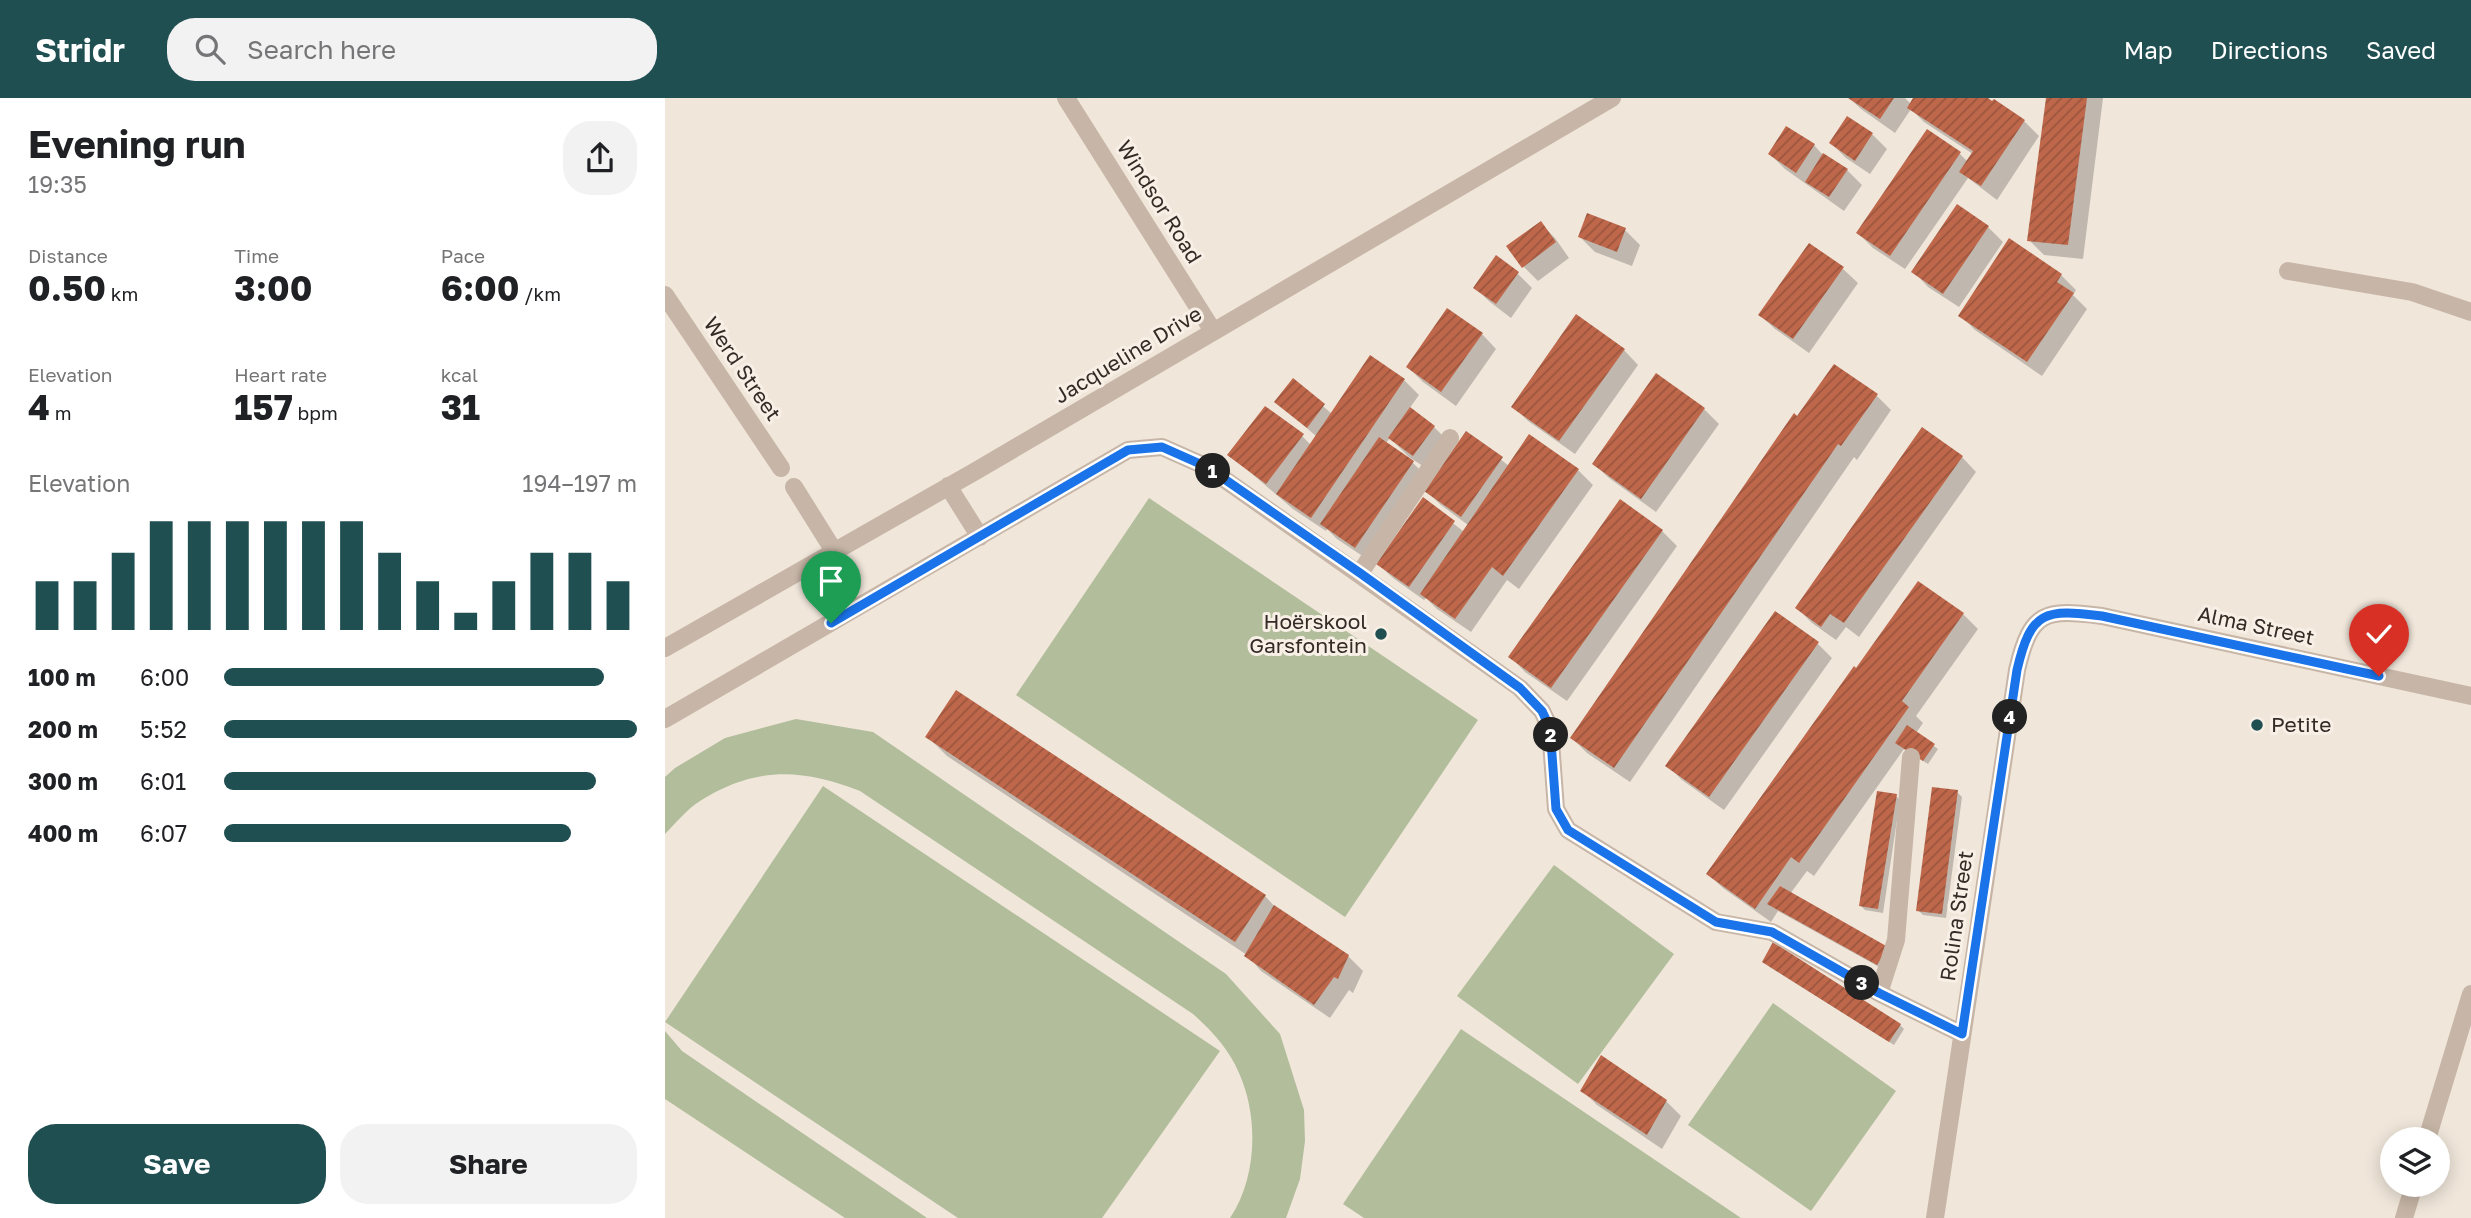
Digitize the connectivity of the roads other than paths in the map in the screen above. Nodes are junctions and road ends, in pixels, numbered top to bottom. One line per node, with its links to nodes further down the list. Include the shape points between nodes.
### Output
1 (1066, 98): 6 (street, Windsor Road)
2 (1612, 98): 6 (street, Jacqueline Drive)
3 (2288, 271): 5 (street, via 2412,292)
4 (665, 295): 8 (street, Werd Street)
5 (2471, 312)
6 (1213, 331): 9 (street, Jacqueline Drive)
7 (1450, 438): 13 (street)
8 (781, 468)
9 (948, 486): 11 (street); 12 (street, Jacqueline Drive)
10 (795, 487): 12 (street)
11 (979, 537): 13 (street, via 1128,450 1162,447 1207,467); 17 (street)
12 (834, 551): 15 (street, Jacqueline Drive)
13 (1360, 573): 19 (street, via 1520,688 1542,711 1550,728 1556,809 1568,830 1716,922 1772,932)
14 (2034, 624): 16 (street, Alma Street, via 2059,612 2102,616); 21 (street, Rolina Street, via 2017,670)
15 (665, 648)
16 (2471, 696)
17 (665, 719)
18 (1911, 757): 19 (street, via 1896,940)
19 (1879, 993): 21 (street)
20 (2471, 994): 22 (street)
21 (1962, 1034): 24 (street, Rolina Street)
22 (2431, 1127)
23 (2410, 1197): 25 (street)
24 (1935, 1218)
25 (2404, 1218)

